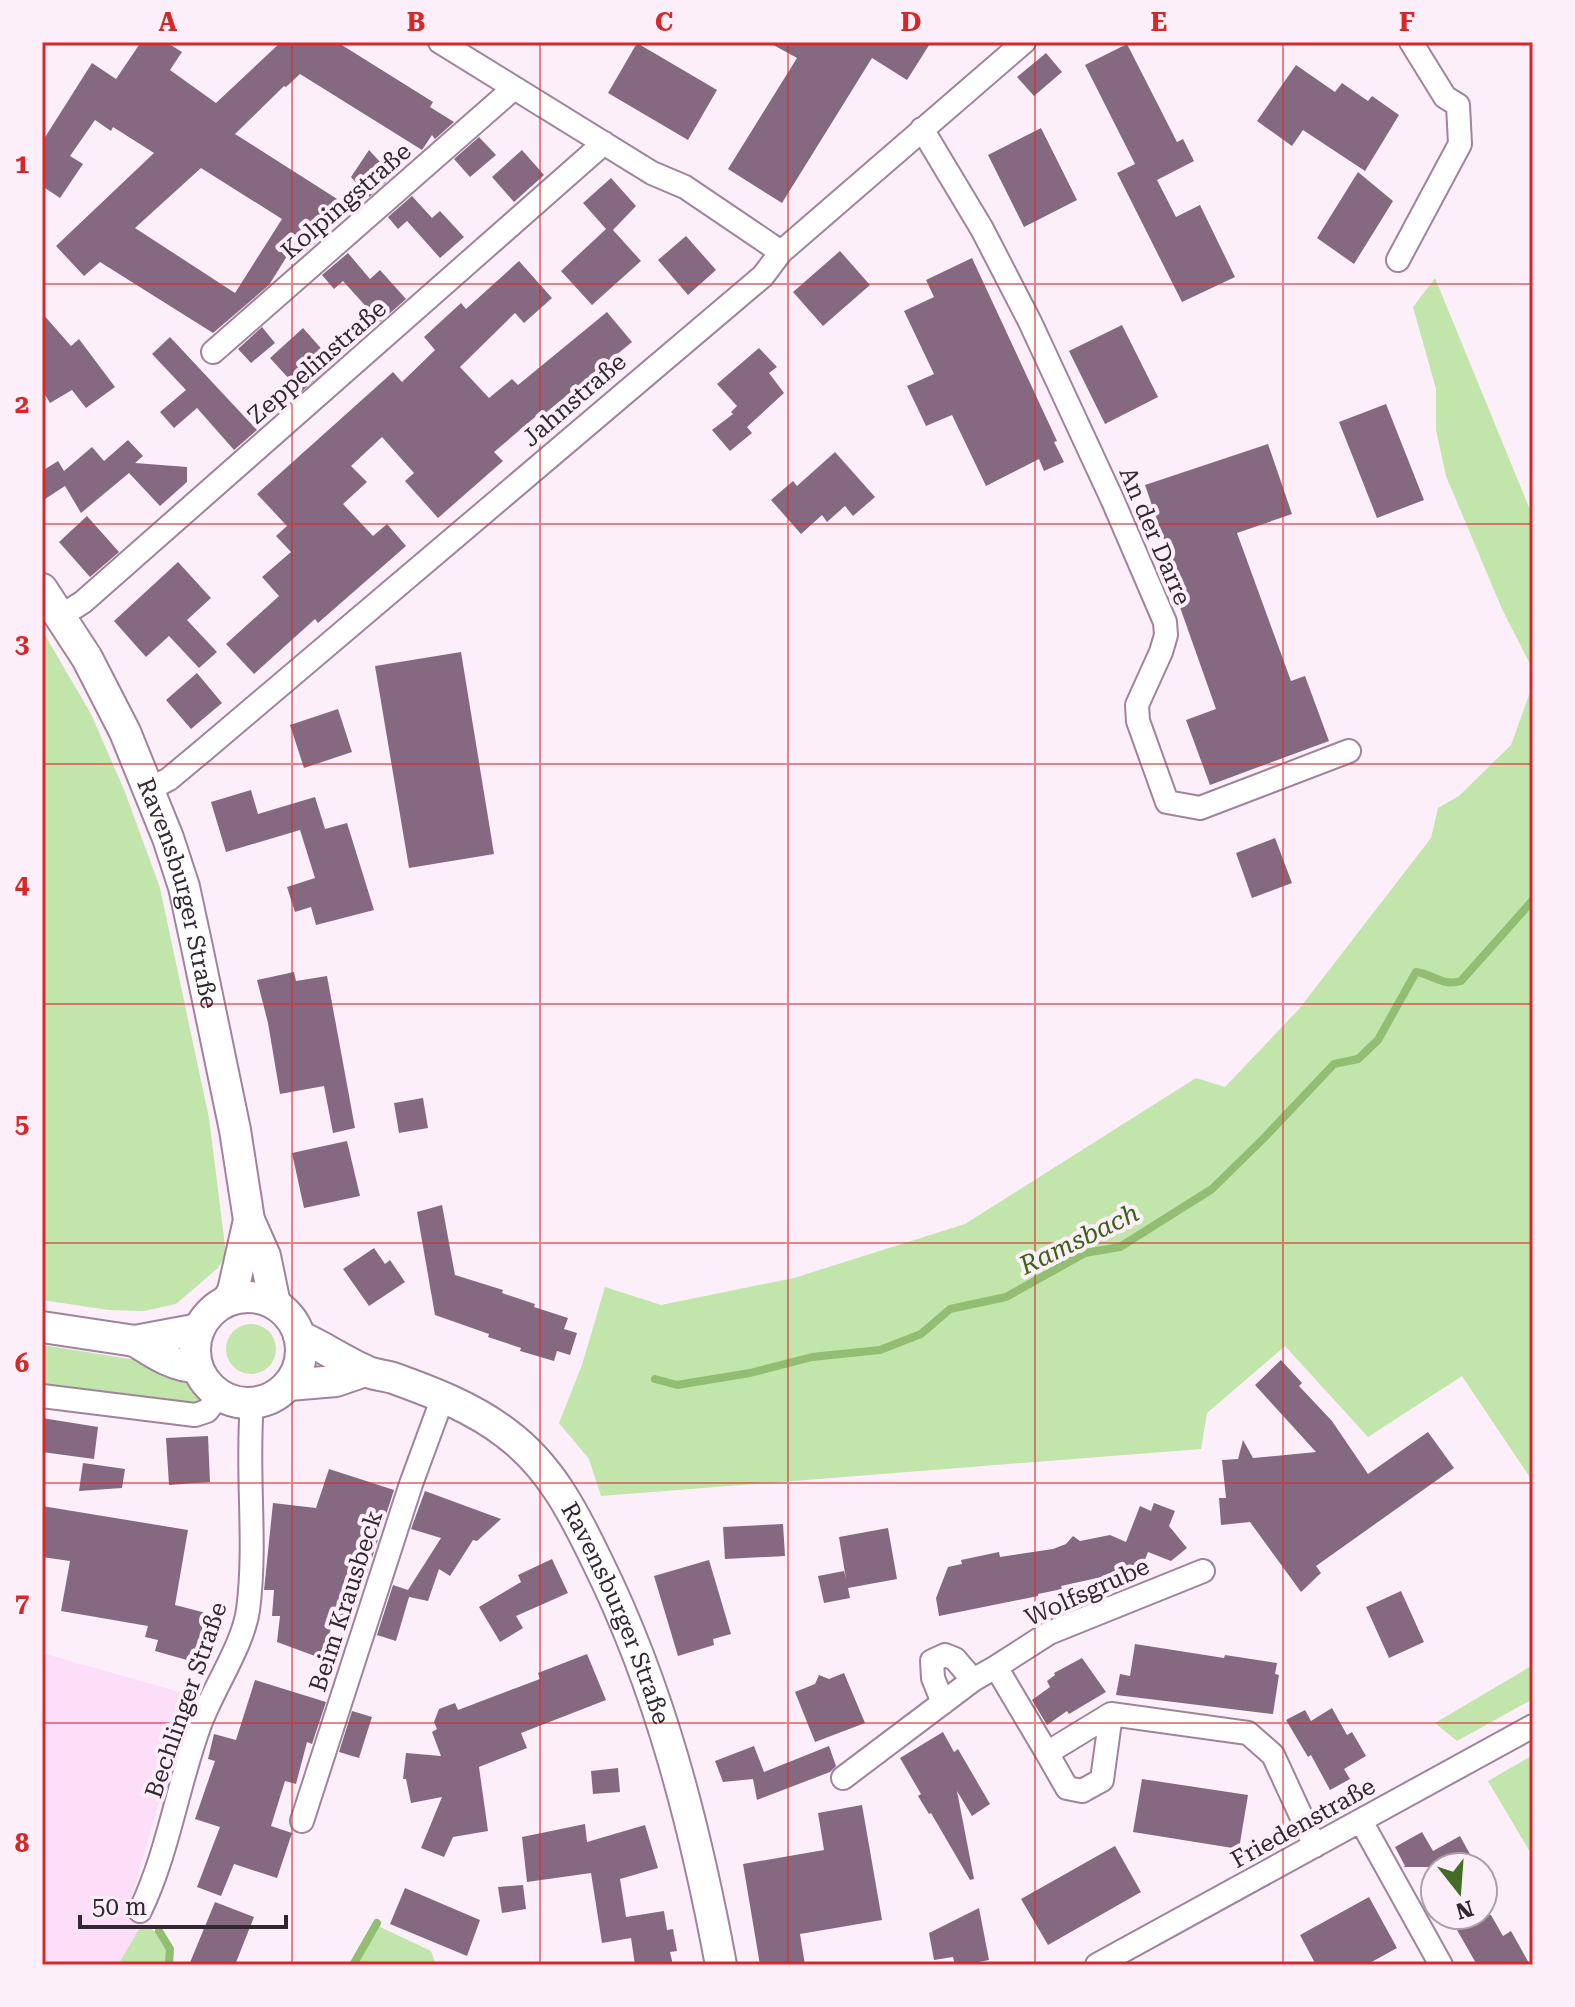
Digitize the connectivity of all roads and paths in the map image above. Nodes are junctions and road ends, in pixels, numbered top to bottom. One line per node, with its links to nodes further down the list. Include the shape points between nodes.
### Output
1 (440, 42): 4 (street)
2 (1024, 42): 5 (street, Jahnstraße)
3 (1411, 42): 8 (street, via 1445,97 1458,105 1460,144)
4 (514, 88): 6 (street); 9 (street, Kolpingstraße)
5 (922, 129): 7 (street, Jahnstraße); 12 (street, An der Darre, via 1030,322 1165,622 1161,652 1137,705 1167,802 1200,808)
6 (604, 143): 7 (street, via 685,187); 11 (street, Zeppelinstraße, via 95,592)
7 (781, 252): 13 (street, Jahnstraße, via 763,276 205,749)
8 (1398, 260)
9 (213, 352)
10 (42, 589): 11 (main road, Ravensburger Straße)
11 (61, 616): 13 (main road, Ravensburger Straße, via 100,683)
12 (1349, 751)
13 (150, 789): 14 (main road, Ravensburger Straße, via 184,887)
14 (249, 1220): 15 (main road, Ravensburger Straße); 16 (main road, Ravensburger Straße, via 265,1256)
15 (228, 1300): 16 (main road, via 253,1297); 18 (main road, Ravensburger Straße)
16 (275, 1304): 19 (main road, Ravensburger Straße)
17 (42, 1327): 20 (main road)
18 (199, 1329): 20 (main road); 21 (main road)
19 (299, 1336): 22 (main road, Ravensburger Straße); 23 (main road, via 301,1359)
20 (135, 1341): 21 (main road, via 162,1358)
21 (197, 1367): 25 (main road)
22 (365, 1371): 23 (main road, via 336,1381); 26 (main road, Ravensburger Straße)
23 (289, 1385): 27 (main road, via 270,1399)
24 (42, 1396): 25 (street, via 195,1415 207,1411)
25 (219, 1396): 27 (main road)
26 (443, 1397): 36 (street, Beim Krausbeck); 40 (main road, Ravensburger Straße, via 508,1434 548,1474 614,1595 671,1748 703,1869)
27 (252, 1403): 39 (street, Bechlinger Straße, via 248,1612 199,1727 157,1876)
28 (1203, 1571): 29 (street, Wolfsgrube, via 1049,1633)
29 (996, 1667): 30 (street, Wolfsgrube); 34 (street)
30 (973, 1680): 31 (street, Wolfsgrube); 31 (street, via 955,1659 945,1655 932,1661)
31 (943, 1703): 35 (street, Wolfsgrube)
32 (1111, 1714): 34 (street); 34 (street, via 1102,1780 1082,1791 1067,1788); 38 (street, via 1248,1733 1273,1755)
33 (1533, 1726): 37 (street, Friedenstraße)
34 (1047, 1753)
35 (843, 1778)
36 (302, 1821)
37 (1361, 1821): 38 (street, Friedenstraße); 42 (street)
38 (1315, 1846): 41 (street, Friedenstraße)
39 (140, 1911)
40 (721, 1965)
41 (1097, 1965)
42 (1441, 1965)

